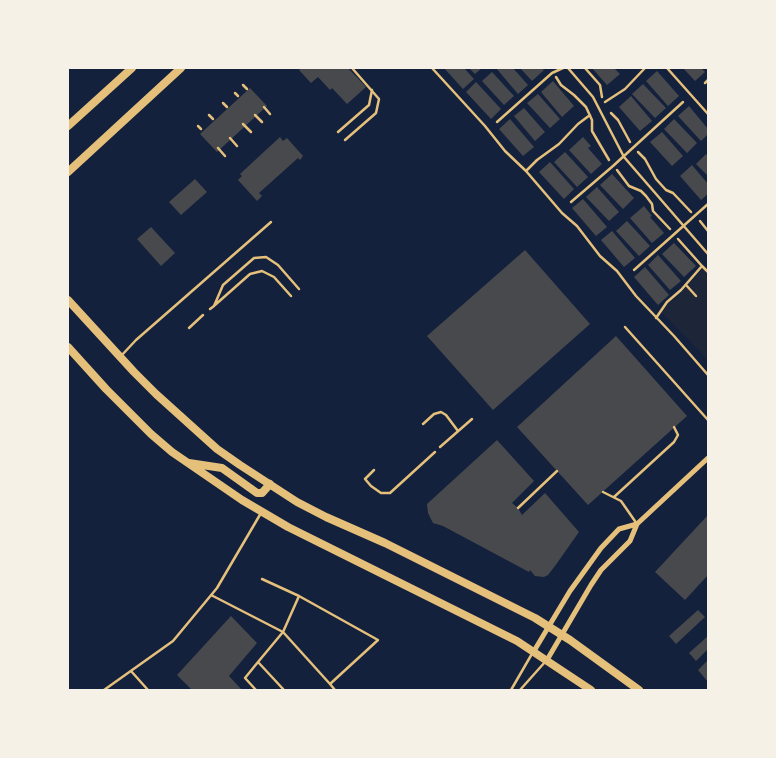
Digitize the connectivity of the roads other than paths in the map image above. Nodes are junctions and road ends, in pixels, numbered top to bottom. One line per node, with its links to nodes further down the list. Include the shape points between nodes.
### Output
1 (132, 68): 24 (main road)
2 (181, 68): 35 (main road)
3 (352, 68): 10 (lane)
4 (563, 68): 22 (lane, via 552,73)
5 (568, 68): 34 (lane, via 593,97)
6 (708, 80): 7 (lane)
7 (705, 83)
8 (243, 85): 9 (lane)
9 (247, 89)
10 (372, 89): 28 (lane, via 369,105); 30 (lane, via 379,99 376,113)
11 (235, 93): 12 (lane)
12 (238, 96)
13 (683, 102): 34 (lane)
14 (223, 103): 15 (lane)
15 (227, 106)
16 (264, 107): 17 (lane)
17 (270, 114)
18 (209, 115): 20 (lane)
19 (255, 115): 21 (lane)
20 (213, 119)
21 (262, 122)
22 (497, 122)
23 (243, 124): 27 (lane)
24 (68, 126)
25 (198, 126): 26 (lane)
26 (201, 129)
27 (251, 132)
28 (338, 132)
29 (230, 138): 31 (lane)
30 (345, 140)
31 (236, 146)
32 (218, 148): 33 (lane)
33 (225, 156)
34 (624, 157): 36 (lane); 39 (lane)
35 (68, 172)
36 (571, 202)
37 (708, 204): 39 (lane)
38 (271, 222): 51 (lane)
39 (684, 226): 40 (lane); 41 (lane)
40 (708, 254)
41 (634, 270)
42 (299, 288): 45 (lane, via 278,265 266,258 254,258 223,285)
43 (291, 296): 45 (lane, via 274,277 262,270 250,274)
44 (68, 300): 51 (main road)
45 (214, 306): 46 (lane)
46 (210, 309)
47 (203, 315): 49 (lane)
48 (625, 326): 53 (lane)
49 (189, 328)
50 (68, 347): 60 (main road, via 138,421)
51 (120, 357): 62 (main road, via 217,448)
52 (472, 419): 56 (lane)
53 (708, 420)
54 (423, 424): 56 (lane, via 441,412)
55 (674, 427): 64 (lane, via 678,435 674,442)
56 (458, 431): 57 (lane)
57 (440, 447)
58 (435, 452): 61 (lane, via 390,493 381,493 364,479)
59 (708, 458): 66 (street)
60 (187, 462): 62 (main road, via 222,468 258,493); 65 (main road)
61 (374, 470)
62 (270, 484): 70 (main road, via 326,517 385,543)
63 (603, 492): 64 (lane)
64 (614, 497): 66 (lane, via 621,501)
65 (262, 512): 68 (lane); 73 (main road)
66 (637, 524): 70 (street, via 619,529 601,548); 72 (street, via 630,541 590,585)
67 (262, 579): 69 (lane)
68 (211, 595): 71 (lane); 76 (lane, via 173,641)
69 (299, 596): 71 (lane); 77 (lane, via 378,640)
70 (549, 626): 72 (main road); 73 (street)
71 (283, 632): 75 (lane); 77 (lane)
72 (562, 635): 74 (street); 86 (main road)
73 (534, 651): 74 (main road); 83 (lane)
74 (547, 660): 84 (lane); 85 (main road)
75 (258, 662): 80 (lane, via 245,678); 81 (lane)
76 (130, 671): 78 (lane); 79 (lane)
77 (330, 684): 82 (lane)
78 (104, 690)
79 (148, 690)
80 (256, 690)
81 (284, 690)
82 (336, 690)
83 (511, 690)
84 (520, 690)
85 (591, 690)
86 (639, 690)

